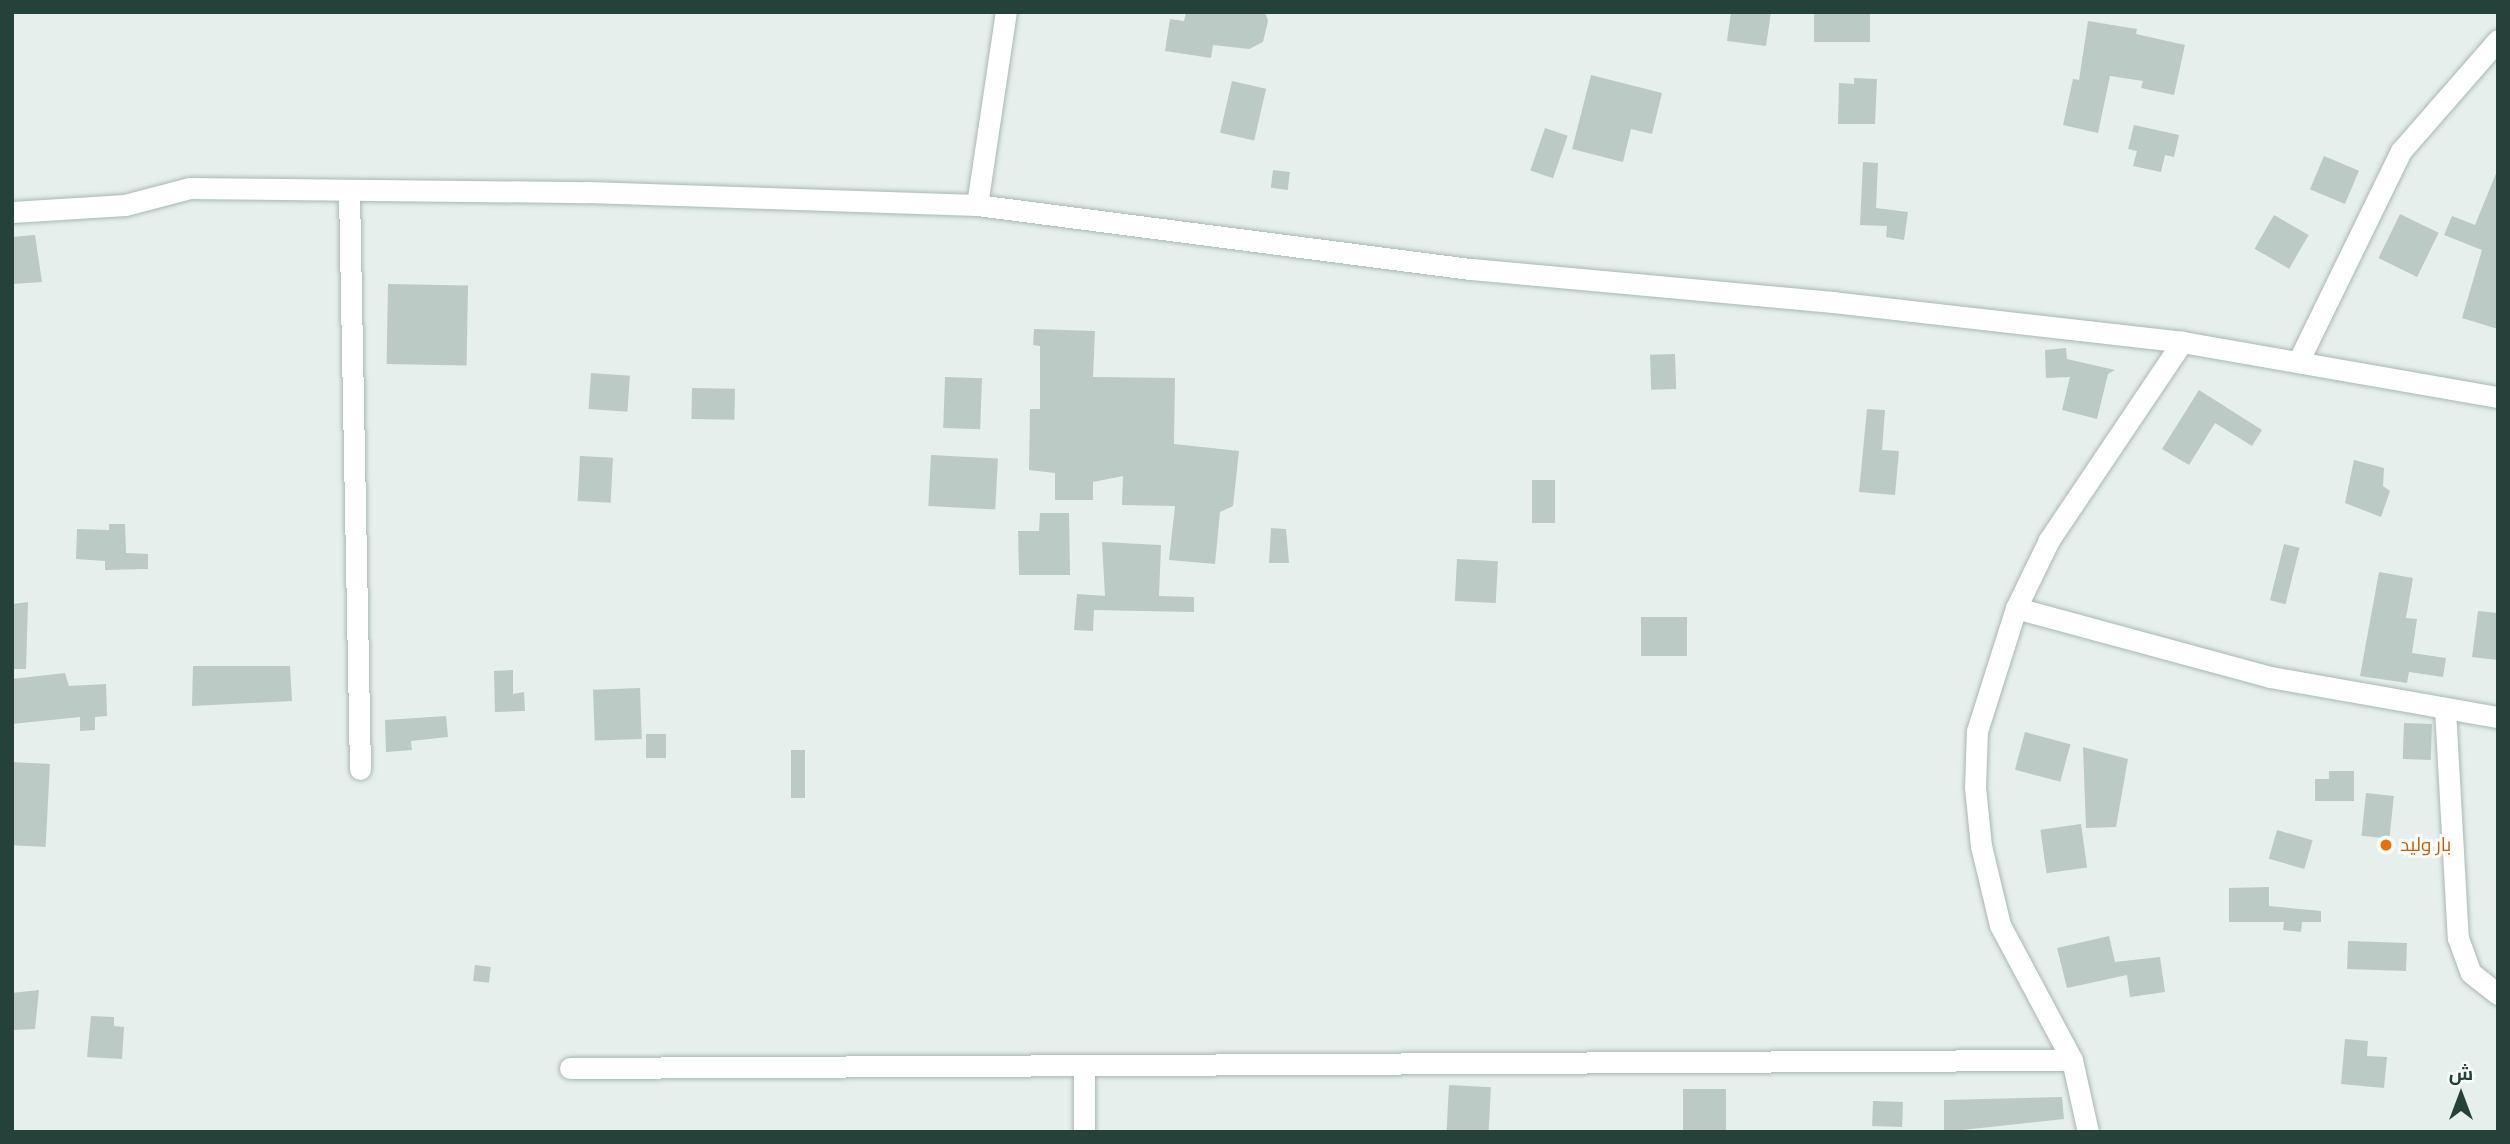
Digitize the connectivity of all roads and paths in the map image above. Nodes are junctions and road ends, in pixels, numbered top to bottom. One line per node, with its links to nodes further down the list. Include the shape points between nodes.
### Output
1 (1006, 12): 4 (street)
2 (2498, 40): 7 (street, via 2401,151)
3 (349, 192): 4 (street, via 588,192); 5 (street, via 190,188 125,205); 12 (street)
4 (977, 205): 6 (street, via 1471,269 1820,300)
5 (12, 212)
6 (2182, 342): 7 (street); 9 (street, via 2049,540)
7 (2298, 362): 8 (street)
8 (2498, 397)
9 (2016, 608): 10 (street, via 2270,677); 14 (street, via 1977,731 1981,846 2000,925)
10 (2445, 709): 11 (street); 13 (street, via 2460,948 2471,973)
11 (2498, 717)
12 (360, 769)
13 (2498, 994)
14 (2072, 1060): 15 (street); 18 (street)
15 (1084, 1066): 16 (street); 17 (street)
16 (570, 1068)
17 (1084, 1132)
18 (2088, 1132)

